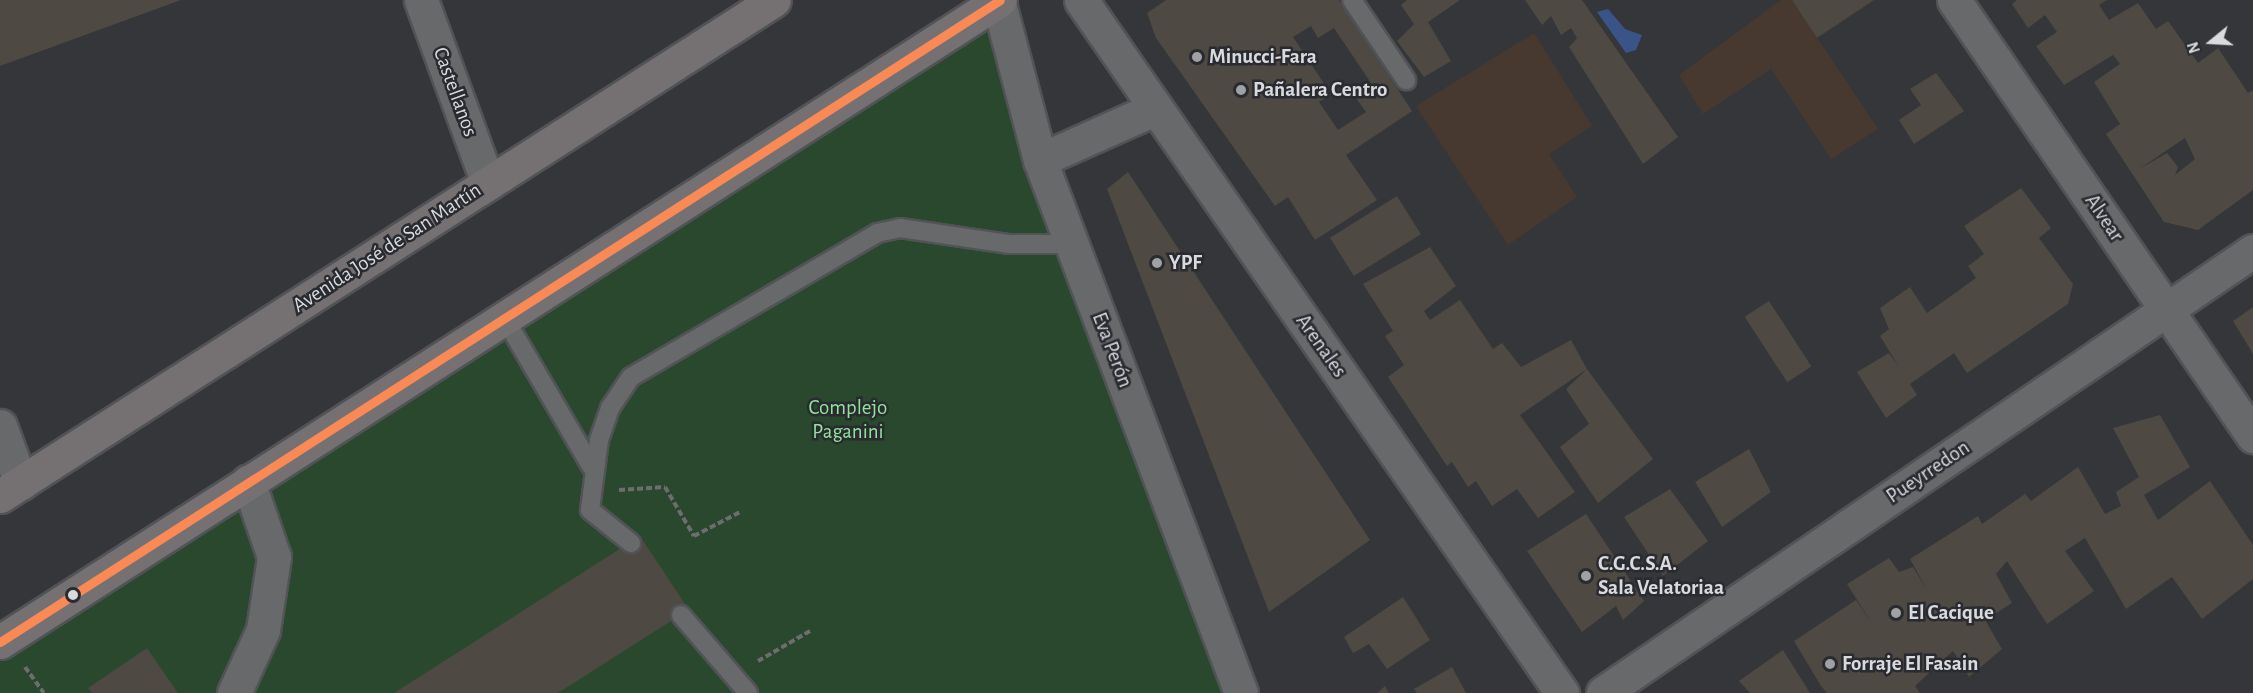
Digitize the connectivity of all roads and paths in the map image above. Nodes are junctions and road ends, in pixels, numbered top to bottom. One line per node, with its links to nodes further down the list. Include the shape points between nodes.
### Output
1 (421, 0): 10 (street, Castellanos)
2 (774, 0): 10 (main road, Avenida José de San Martín)
3 (999, 0): 9 (street, Eva Perón); 14 (main road)
4 (1081, 0): 8 (street, Arenales)
5 (1352, 0): 7 (lane)
6 (1954, 0): 13 (street, Alvear)
7 (1406, 80)
8 (1156, 108): 9 (street); 30 (street, Arenales)
9 (1040, 160): 11 (street, Eva Perón)
10 (488, 183): 19 (main road, Avenida José de San Martín)
11 (1072, 244): 17 (lane, via 1008,244 900,228 877,233 632,377 610,408); 29 (street, Eva Perón)
12 (2253, 251): 13 (street, Pueyrredon)
13 (2166, 310): 16 (street, Alvear); 31 (street, Pueyrredon)
14 (504, 317): 17 (lane); 18 (main road)
15 (0, 426): 19 (street)
16 (2253, 436)
17 (591, 466): 20 (lane)
18 (248, 481): 25 (main road); 27 (street, via 274,557 263,630)
19 (10, 489)
20 (590, 492): 21 (path, via 665,487 694,536); 22 (lane, via 590,510)
21 (740, 512)
22 (631, 543)
23 (681, 615): 26 (lane)
24 (812, 630): 26 (path)
25 (0, 642)
26 (735, 675): 28 (lane)
27 (234, 693)
28 (748, 693)
29 (1241, 693)
30 (1562, 693)
31 (1603, 693)

